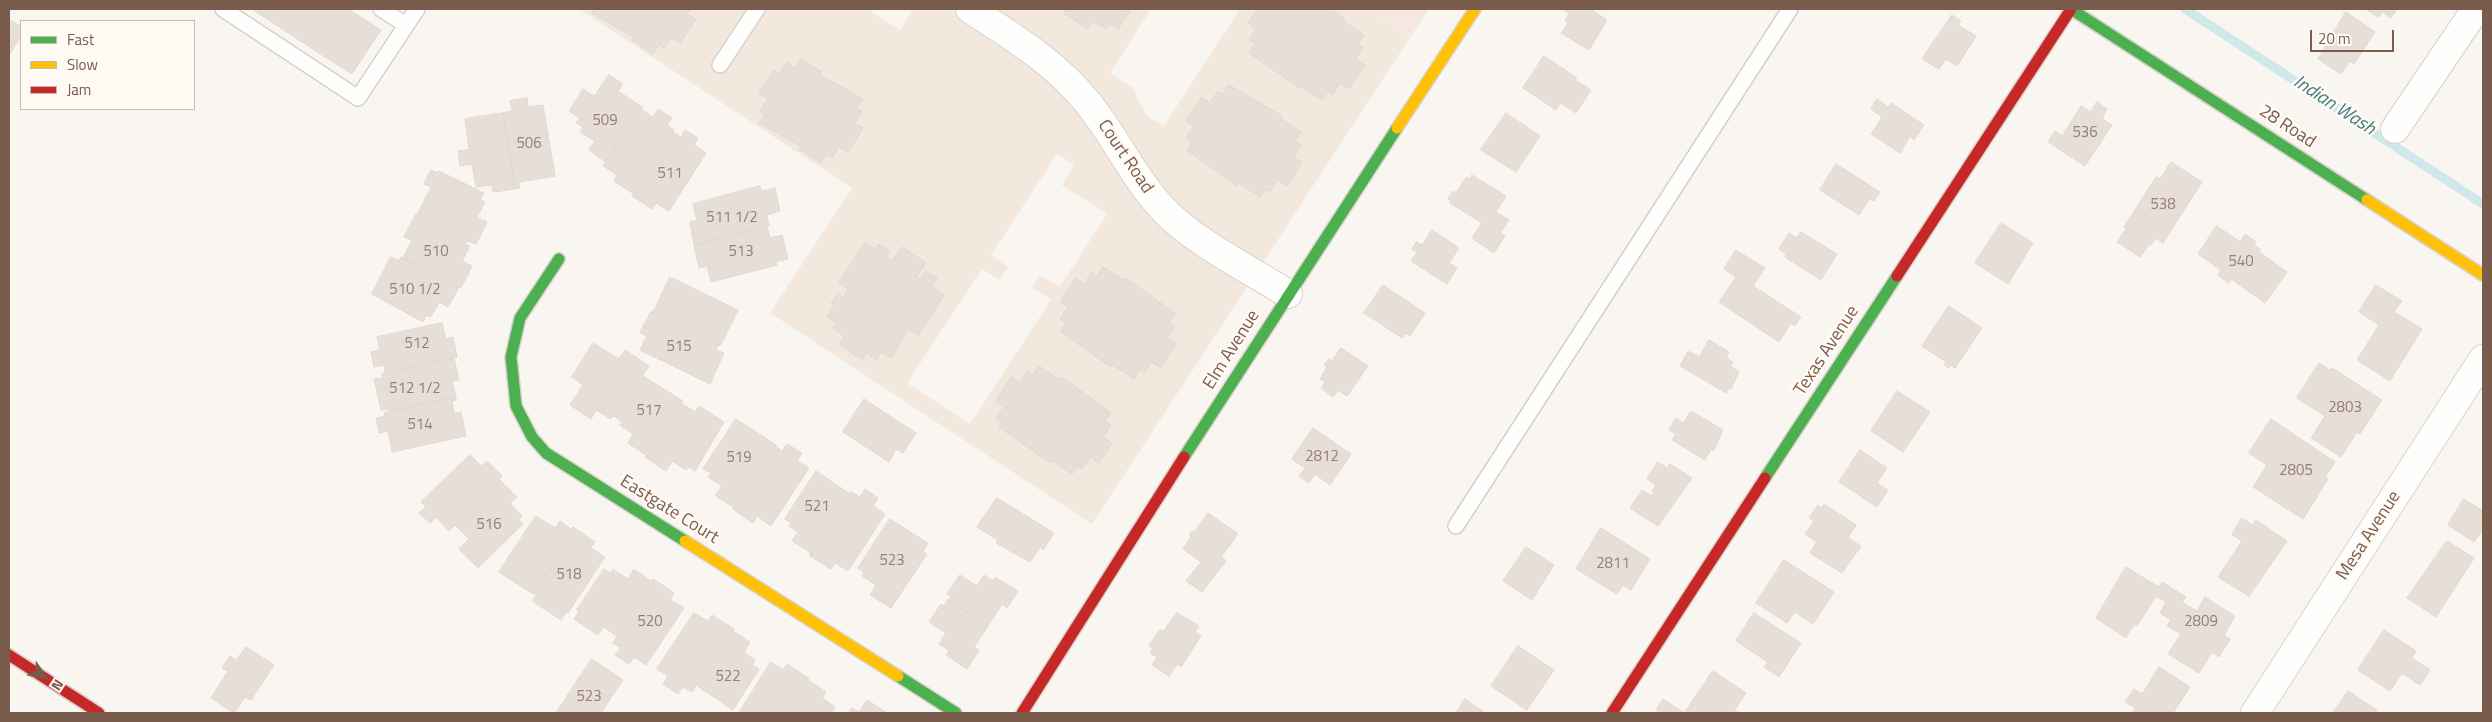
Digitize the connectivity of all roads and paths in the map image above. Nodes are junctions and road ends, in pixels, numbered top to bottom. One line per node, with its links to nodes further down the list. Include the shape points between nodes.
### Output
1 (223, 9): 10 (lane, via 358,98)
2 (381, 9): 10 (lane)
3 (417, 9): 10 (lane)
4 (757, 9): 11 (lane)
5 (970, 9): 15 (street, Court Road, via 1048,62 1075,88 1090,105 1147,191 1171,217 1186,230)
6 (1475, 9): 15 (street, Elm Avenue)
7 (1790, 9): 17 (lane)
8 (2071, 9): 14 (street, 28 Road); 22 (street, Texas Avenue)
9 (2476, 9): 12 (street)
10 (406, 25)
11 (720, 65)
12 (2395, 129)
13 (558, 259): 20 (street, Eastgate Court, via 520,318 511,357 516,406 532,437 546,453)
14 (2483, 275)
15 (1288, 294): 21 (street, Elm Avenue)
16 (2483, 359): 23 (street, Mesa Avenue)
17 (1456, 526)
18 (11, 662): 19 (street)
19 (99, 713)
20 (956, 713)
21 (1022, 713)
22 (1612, 713)
23 (2254, 713)

